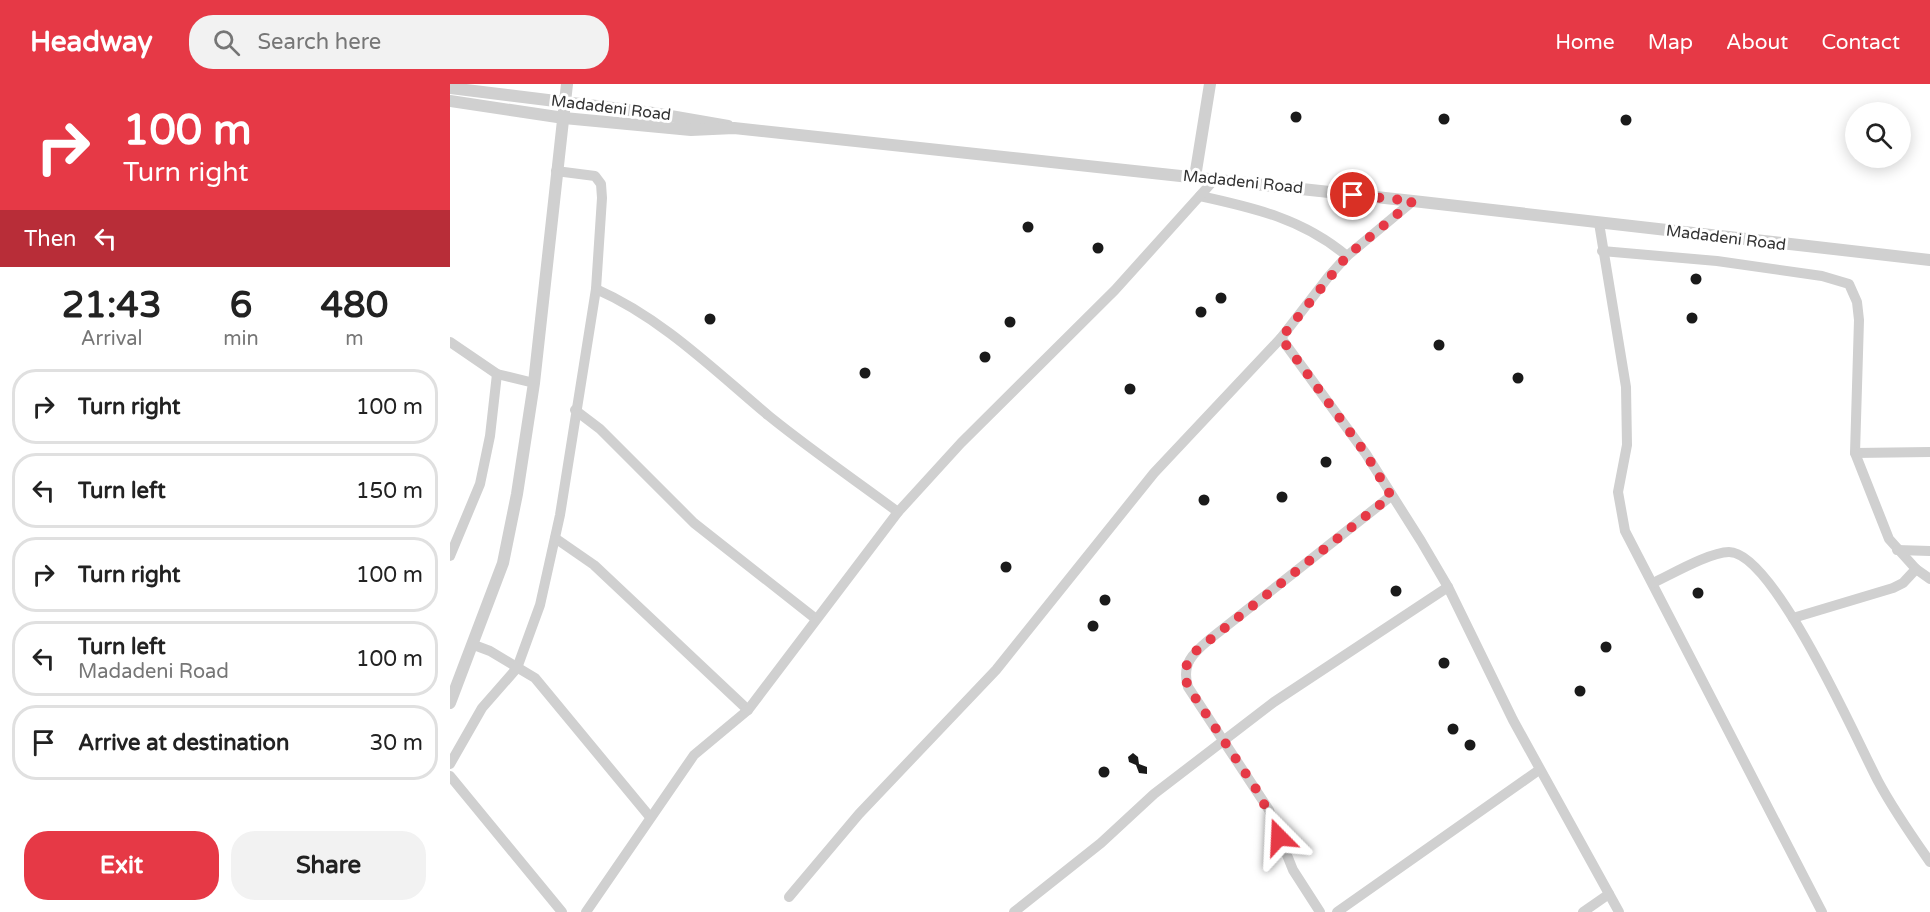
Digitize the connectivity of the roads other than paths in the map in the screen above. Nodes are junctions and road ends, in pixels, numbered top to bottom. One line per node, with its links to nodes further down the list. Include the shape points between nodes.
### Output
1 (567, 84): 5 (street)
2 (1210, 84): 9 (street)
3 (450, 88): 5 (street, Madadeni Road)
4 (450, 101): 6 (street, Madadeni Road)
5 (566, 102): 6 (street); 7 (street, Madadeni Road, via 693,118)
6 (564, 118): 7 (street, Madadeni Road, via 691,130); 8 (street)
7 (734, 128): 9 (street, Madadeni Road)
8 (556, 171): 17 (street, via 592,174 601,184); 21 (street)
9 (1195, 177): 10 (street, Madadeni Road)
10 (1215, 179): 11 (street); 12 (street, Madadeni Road)
11 (1200, 196): 15 (street, via 1282,216 1324,237); 26 (street, via 1115,290 961,443)
12 (1413, 201): 13 (street, Madadeni Road); 15 (street)
13 (1599, 223): 14 (street); 16 (street, Madadeni Road)
14 (1602, 250): 24 (street, via 1718,261 1822,276 1849,284 1859,320); 33 (street, via 1626,387 1626,445 1619,510 1625,531)
15 (1347, 256): 18 (street)
16 (1930, 261)
17 (596, 289): 22 (street); 26 (street, via 651,318 772,418)
18 (1281, 338): 25 (street, via 1366,454); 48 (street, via 1178,446 996,670 859,814)
19 (450, 342): 20 (street)
20 (497, 374): 21 (street); 30 (street, via 480,484)
21 (534, 383): 37 (street, via 503,563)
22 (575, 410): 27 (street); 36 (street, via 600,429 693,522)
23 (1930, 452): 24 (street)
24 (1855, 453): 28 (street, via 1883,526)
25 (1391, 496): 34 (street); 41 (street, via 1190,657 1184,676 1188,687)
26 (898, 512): 36 (street)
27 (555, 538): 38 (street, via 540,605); 40 (street, via 594,565)
28 (1897, 550): 29 (street); 31 (street)
29 (1930, 551)
30 (450, 556)
31 (1916, 569): 32 (street); 35 (street, via 1893,588)
32 (1930, 579)
33 (1653, 583): 35 (street, via 1715,555 1738,554 1765,576); 56 (street)
34 (1448, 587): 41 (street, via 1298,685); 43 (street)
35 (1793, 618): 46 (street, via 1891,804)
36 (816, 619): 40 (street)
37 (474, 645): 38 (street); 39 (street)
38 (517, 668): 42 (street, via 482,708); 45 (street, via 543,687)
39 (450, 703)
40 (748, 710): 45 (street, via 694,755)
41 (1225, 741): 51 (street); 52 (street, via 1269,810 1293,870)
42 (450, 764)
43 (1539, 770): 47 (street); 53 (street)
44 (450, 776): 49 (street)
45 (651, 817): 50 (street)
46 (1930, 861)
47 (1609, 894): 54 (street); 55 (street)
48 (789, 897)
49 (562, 912)
50 (586, 912)
51 (1014, 912)
52 (1320, 912)
53 (1337, 912)
54 (1584, 912)
55 (1618, 912)
56 (1822, 912)

